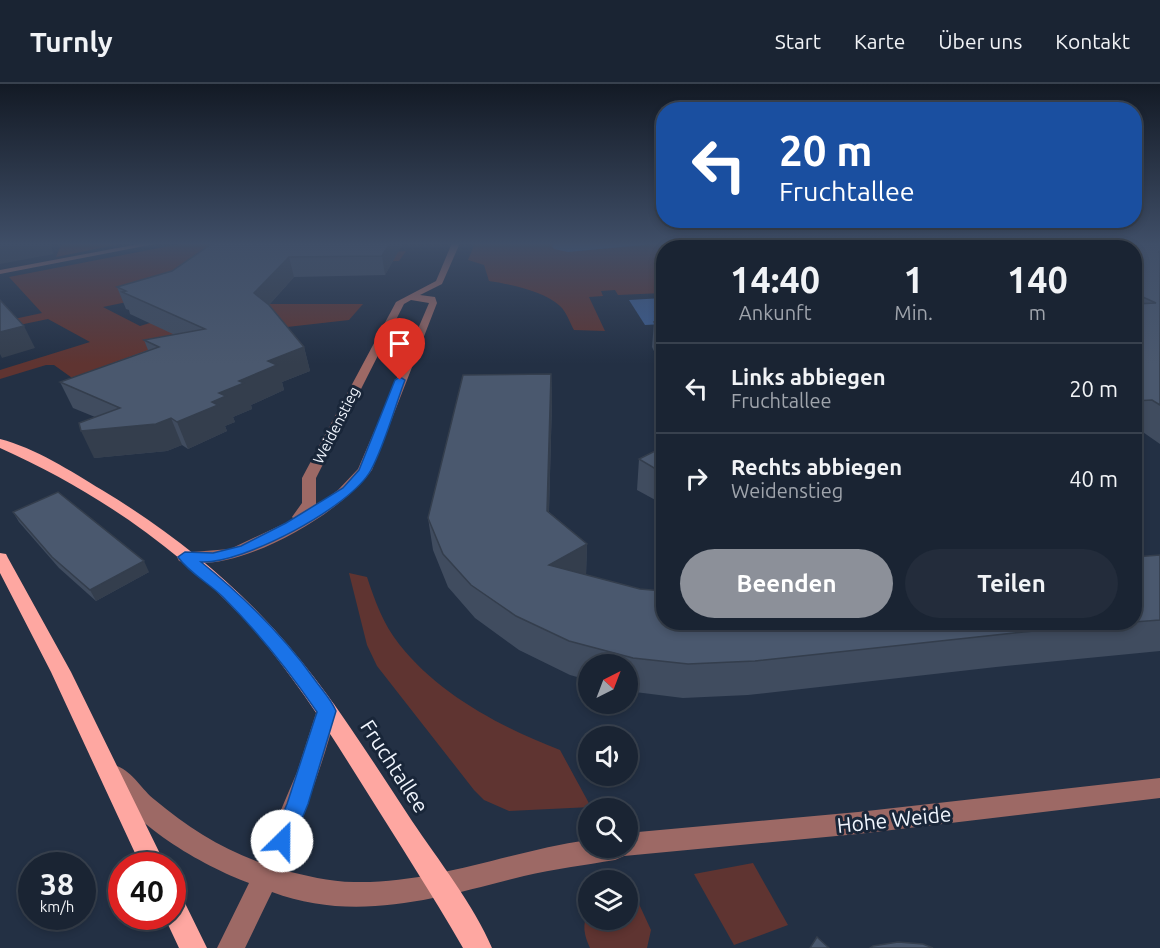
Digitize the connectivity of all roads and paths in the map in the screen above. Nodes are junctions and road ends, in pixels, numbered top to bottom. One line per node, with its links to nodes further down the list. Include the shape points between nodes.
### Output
1 (436, 283): 2 (street, Weidenstieg)
2 (410, 297): 4 (street, Weidenstieg, via 398,305 309,478 310,503); 4 (street, Weidenstieg, via 428,297 433,303 361,477 348,491)
3 (0, 443): 5 (main road, Fruchtallee, via 61,472 127,513)
4 (291, 526): 5 (street, Weidenstieg, via 235,553 213,558)
5 (185, 557): 7 (main road, Fruchtallee, via 227,591 263,628)
6 (0, 558): 8 (main road)
7 (327, 711): 13 (street, via 297,804); 14 (main road, Fruchtallee)
8 (100, 752): 11 (main road); 13 (street, via 125,787 156,818 190,842)
9 (1160, 788): 10 (street, Hohe Weide)
10 (638, 845)
11 (147, 852)
12 (578, 854): 14 (street)
13 (267, 877): 14 (street, via 346,895 386,895); 17 (street)
14 (440, 885): 18 (main road, Fruchtallee)
15 (185, 930): 16 (main road)
16 (194, 948)
17 (231, 948)
18 (478, 948)

